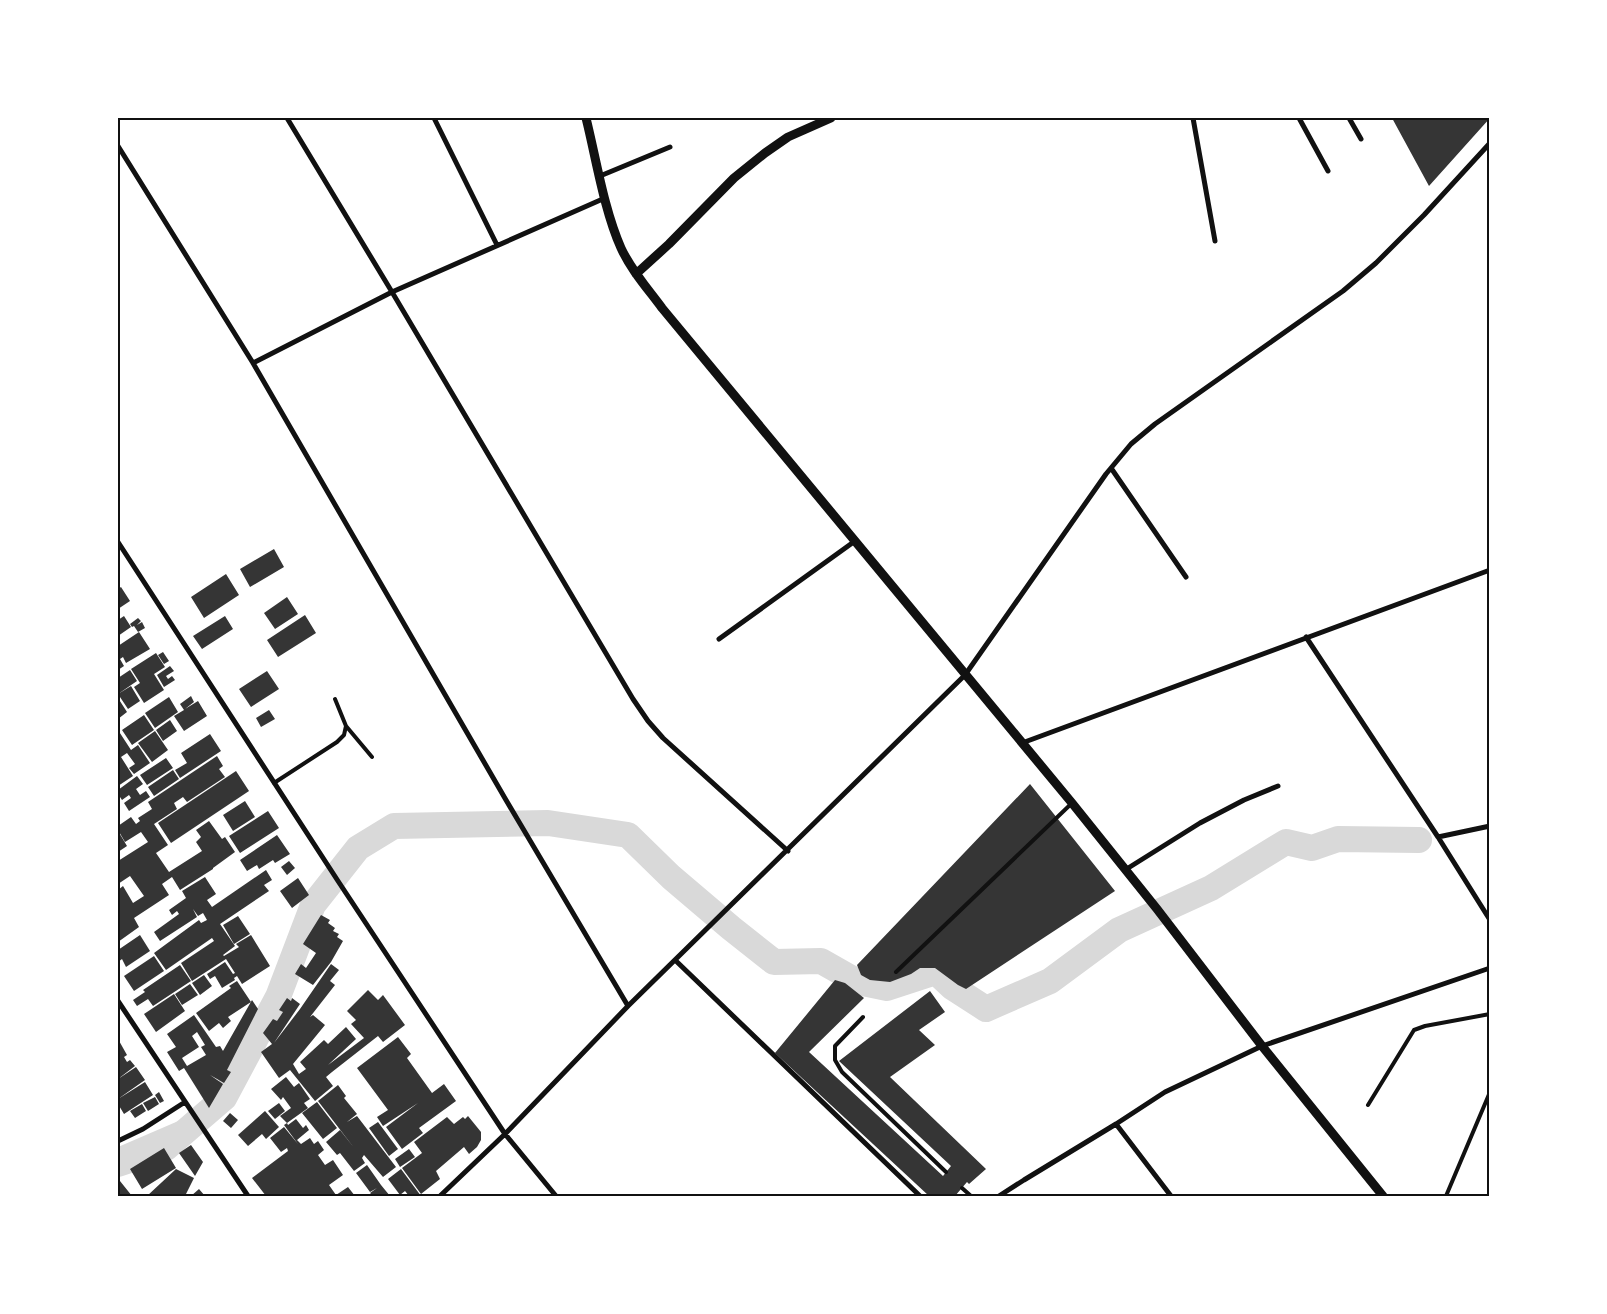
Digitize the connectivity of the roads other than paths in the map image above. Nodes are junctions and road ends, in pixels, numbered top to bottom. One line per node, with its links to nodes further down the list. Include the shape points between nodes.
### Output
1 (287, 118): 18 (street)
2 (434, 118): 16 (street)
3 (586, 118): 13 (street)
4 (830, 118): 17 (street, via 788,137 765,153 734,178)
5 (1193, 118): 15 (street)
6 (1299, 118): 12 (street)
7 (1348, 118): 8 (street)
8 (1361, 139)
9 (1490, 143): 20 (street, via 1424,215 1350,286 1155,424)
10 (118, 146): 19 (street)
11 (670, 147): 13 (street)
12 (1328, 171)
13 (600, 176): 14 (street)
14 (606, 197): 16 (street); 17 (street, via 622,249)
15 (1215, 241)
16 (497, 245): 18 (street)
17 (636, 274): 21 (street)
18 (392, 292): 19 (street); 37 (street, via 648,721)
19 (252, 363): 44 (street)
20 (1110, 468): 24 (street); 27 (street)
21 (855, 541): 26 (street); 27 (street)
22 (118, 542): 32 (street)
23 (1490, 570): 25 (street)
24 (1186, 577)
25 (1306, 637): 30 (street); 36 (street)
26 (719, 639)
27 (965, 675): 30 (street); 37 (street)
28 (335, 699): 29 (lane)
29 (346, 726): 31 (lane); 32 (lane, via 344,735 336,742)
30 (1022, 743): 34 (street)
31 (372, 757)
32 (274, 783): 52 (street)
33 (1278, 786): 38 (street, via 1200,822)
34 (1072, 803): 38 (street); 42 (lane)
35 (1490, 826): 36 (street)
36 (1438, 837): 39 (street)
37 (788, 851): 40 (street)
38 (1125, 870): 47 (street)
39 (1490, 920)
40 (675, 960): 44 (street); 59 (street)
41 (1490, 968): 47 (street)
42 (896, 972)
43 (118, 1001): 49 (street)
44 (628, 1006): 52 (street)
45 (1490, 1014): 50 (lane, via 1414,1030)
46 (862, 1017): 54 (lane, via 836,1046 835,1060 842,1072)
47 (1262, 1046): 51 (street, via 1165,1092); 63 (street)
48 (1490, 1092): 64 (lane)
49 (185, 1102): 53 (street); 56 (street)
50 (1368, 1105)
51 (1116, 1124): 61 (street); 62 (street)
52 (505, 1134): 57 (street); 58 (street)
53 (118, 1141)
54 (946, 1172)
55 (962, 1188): 60 (lane)
56 (248, 1196)
57 (440, 1196)
58 (556, 1196)
59 (920, 1196)
60 (971, 1196)
61 (999, 1196)
62 (1171, 1196)
63 (1383, 1196)
64 (1446, 1196)

